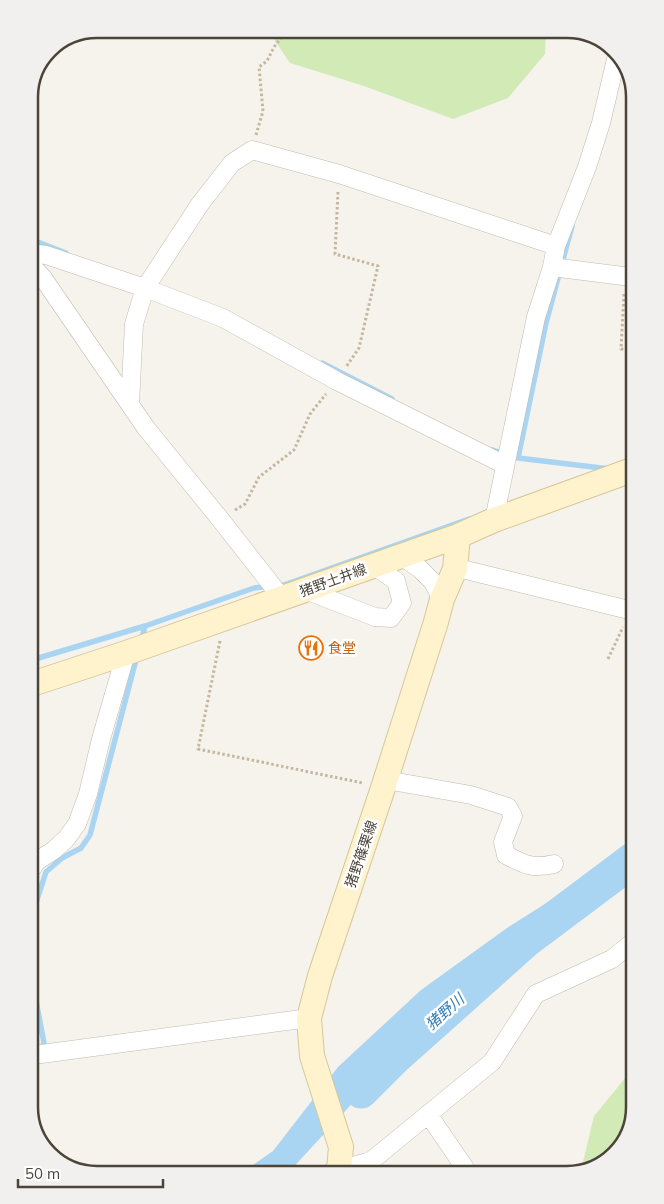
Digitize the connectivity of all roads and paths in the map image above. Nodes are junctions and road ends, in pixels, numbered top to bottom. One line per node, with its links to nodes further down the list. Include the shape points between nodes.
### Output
1 (281, 38): 3 (path, via 259,67 263,111)
2 (615, 62): 5 (street, via 590,158)
3 (252, 150): 4 (street); 10 (street, via 232,163 200,204)
4 (339, 174): 5 (street); 13 (path, via 335,254 378,266 358,348)
5 (556, 246): 7 (street)
6 (38, 254): 10 (street)
7 (552, 267): 9 (street); 15 (street, via 536,317)
8 (38, 273): 14 (street)
9 (626, 277)
10 (145, 288): 13 (street, via 223,318); 14 (street, via 134,324)
11 (626, 298): 12 (path, via 621,349)
12 (626, 350)
13 (337, 381): 15 (street); 17 (path, via 310,414 294,450 260,477 245,504)
14 (130, 404): 17 (street)
15 (506, 465): 18 (street)
16 (626, 472): 18 (main road, 猪野土井線)
17 (220, 519): 24 (street)
18 (494, 520): 19 (main road, 猪野土井線)
19 (458, 536): 20 (main road, 猪野土井線); 22 (main road, 猪野篠栗線)
20 (401, 556): 21 (main road, 猪野土井線); 25 (street, via 433,582)
21 (373, 565): 23 (main road, 猪野土井線); 23 (street, via 396,581 402,603 392,618 375,618)
22 (455, 569): 25 (main road, 猪野篠栗線); 26 (street)
23 (305, 590): 24 (main road, 猪野土井線)
24 (282, 598): 27 (main road, 猪野土井線)
25 (442, 599): 32 (main road, 猪野篠栗線)
26 (626, 610)
27 (224, 619): 29 (main road, 猪野土井線); 32 (path, via 198,749)
28 (626, 623): 30 (path)
29 (126, 653): 31 (main road, 猪野土井線); 33 (street, via 77,824 66,839)
30 (608, 659)
31 (38, 682)
32 (385, 784): 34 (street, via 471,795 508,807 513,816 503,842 506,855 524,865 539,868); 36 (main road, 猪野篠栗線)
33 (38, 860)
34 (554, 864)
35 (626, 948): 38 (street, via 612,959 536,994 492,1062)
36 (308, 1018): 37 (street); 39 (main road, 猪野篠栗線, via 312,1056)
37 (38, 1054)
38 (428, 1114): 39 (street, via 371,1161); 40 (street)
39 (339, 1165)
40 (464, 1166)

